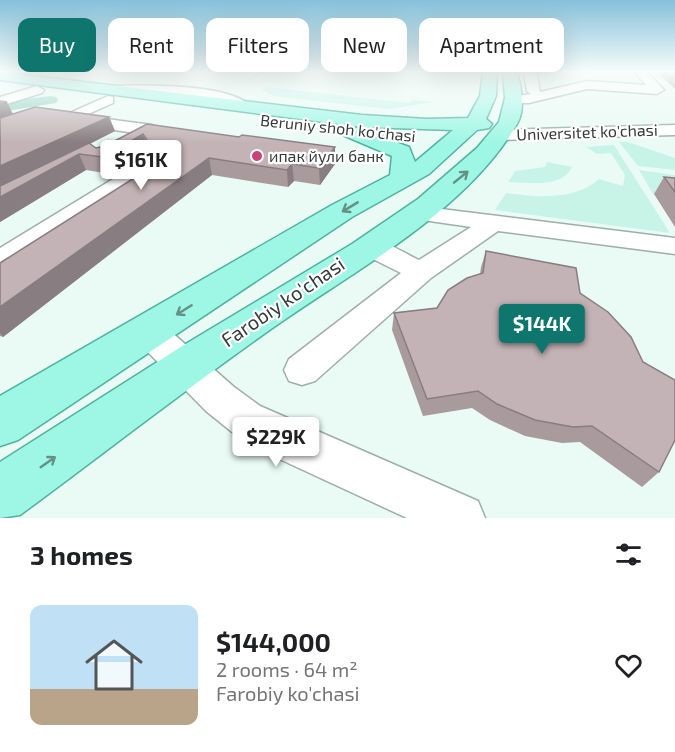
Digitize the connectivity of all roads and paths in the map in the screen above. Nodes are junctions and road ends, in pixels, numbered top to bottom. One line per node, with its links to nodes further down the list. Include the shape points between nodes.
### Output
1 (21, 95): 11 (street)
2 (109, 95): 15 (street)
3 (110, 95): 22 (main road, Beruniy shoh ko'chasi)
4 (111, 95): 18 (main road, Beruniy shoh ko'chasi)
5 (470, 95): 18 (main road, via 458,106)
6 (486, 95): 20 (main road, Farobiy ko'chasi, via 484,105)
7 (513, 95): 10 (main road, Farobiy ko'chasi)
8 (526, 95): 10 (street)
9 (543, 95): 10 (street)
10 (514, 100): 12 (street); 19 (main road, Farobiy ko'chasi, via 512,114)
11 (0, 102)
12 (542, 110)
13 (49, 115): 15 (street)
14 (591, 117): 17 (street)
15 (66, 118): 23 (street, via 137,128)
16 (675, 118): 17 (street, Universitet ko'chasi)
17 (610, 119): 19 (street, Universitet ko'chasi)
18 (383, 123): 20 (main road, Beruniy shoh ko'chasi)
19 (503, 129): 20 (main road, Beruniy shoh ko'chasi); 21 (street, Universitet ko'chasi); 25 (main road, Farobiy ko'chasi, one-way to 19, via 469,170)
20 (465, 130): 22 (main road, Beruniy shoh ko'chasi); 25 (main road, Farobiy ko'chasi, via 421,169)
21 (675, 130)
22 (352, 132): 25 (main road, via 401,152)
23 (110, 148)
24 (125, 180): 29 (street)
25 (409, 196): 26 (street); 27 (main road, Farobiy ko'chasi); 31 (main road, Farobiy ko'chasi, one-way to 31, via 342,211)
26 (495, 222): 28 (street); 30 (street)
27 (368, 246): 30 (street); 32 (main road, Farobiy ko'chasi)
28 (675, 246)
29 (0, 260)
30 (421, 272): 33 (street)
31 (149, 332): 32 (street); 34 (main road, Farobiy ko'chasi)
32 (185, 367): 35 (main road, Farobiy ko'chasi, one-way to 32); 36 (street, via 246,419)
33 (302, 370)
34 (0, 423)
35 (0, 495)
36 (461, 518)

